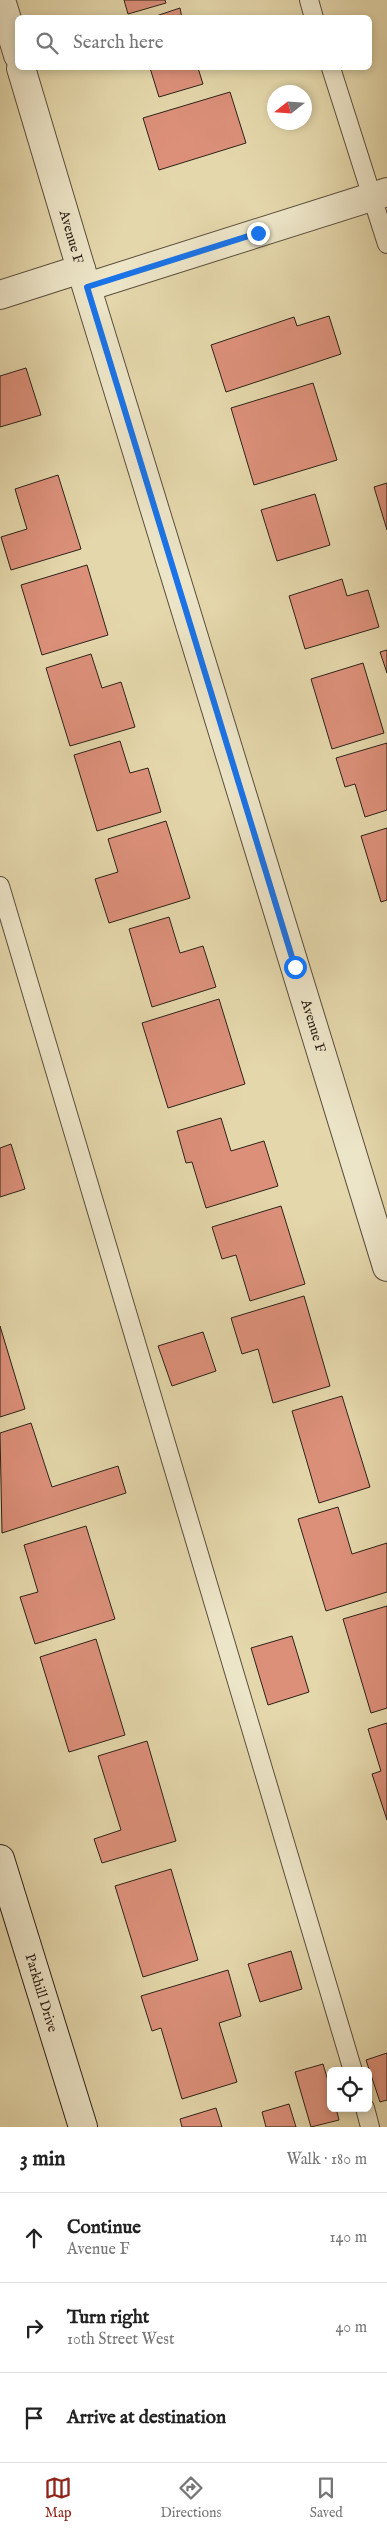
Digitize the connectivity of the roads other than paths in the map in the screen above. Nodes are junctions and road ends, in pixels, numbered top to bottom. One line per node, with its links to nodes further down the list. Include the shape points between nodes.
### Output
1 (1, 0): 4 (street)
2 (309, 0): 3 (lane)
3 (313, 15)
4 (15, 45)
5 (22, 70): 9 (street, Avenue F)
6 (331, 70): 7 (lane)
7 (380, 194): 8 (lane); 9 (street)
8 (387, 244)
9 (84, 278): 10 (street); 12 (street, Avenue F)
10 (0, 295)
11 (0, 886): 14 (lane)
12 (385, 1255)
13 (0, 1859): 16 (street, Parkhill Drive)
14 (353, 2067)
15 (366, 2112): 17 (lane)
16 (83, 2127)
17 (370, 2127)

